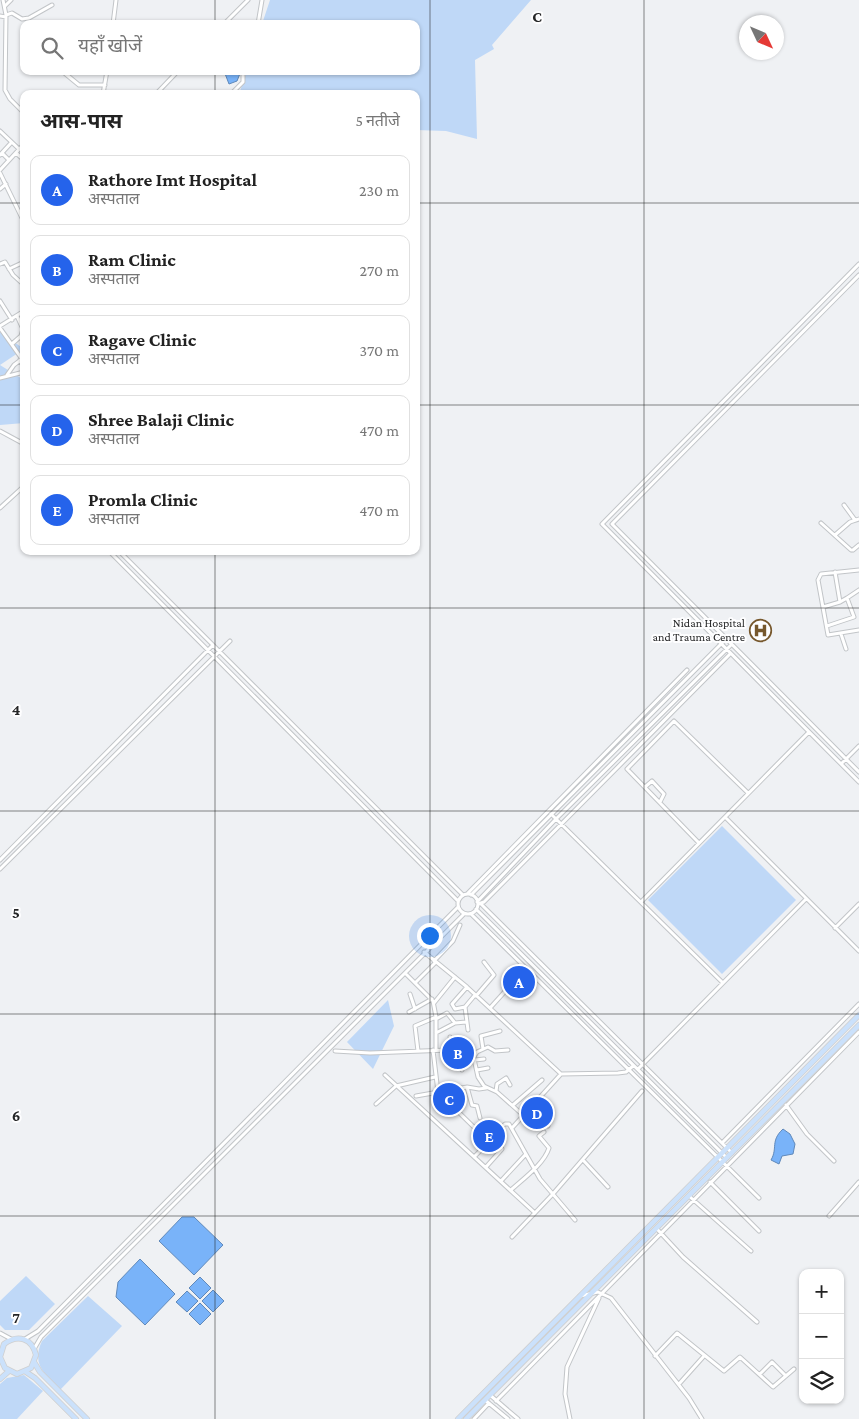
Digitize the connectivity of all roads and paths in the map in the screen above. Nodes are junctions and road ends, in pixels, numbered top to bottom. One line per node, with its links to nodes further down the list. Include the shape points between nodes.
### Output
1 (3, 0): 7 (street)
2 (11, 0): 7 (street)
3 (116, 0): 10 (street)
4 (248, 0): 11 (street)
5 (262, 0): 12 (street)
6 (52, 4): 9 (street, via 29,18 22,19 12,13)
7 (4, 6): 9 (street)
8 (0, 16): 9 (street)
9 (6, 16): 14 (street)
10 (114, 20)
11 (228, 20)
12 (259, 20)
13 (0, 51): 14 (street)
14 (4, 55): 16 (street)
15 (0, 71): 16 (street)
16 (4, 75): 25 (street, via 6,95)
17 (67, 75): 21 (street, via 79,85)
18 (106, 75): 21 (street)
19 (174, 75): 23 (street)
20 (243, 75): 24 (street, via 243,82)
21 (105, 85): 22 (street)
22 (104, 90)
23 (160, 90)
24 (235, 90)
25 (20, 109)
26 (1, 134): 27 (street)
27 (12, 143): 28 (street); 30 (street)
28 (20, 147)
29 (20, 149): 31 (street)
30 (1, 154): 31 (street)
31 (9, 160): 32 (street)
32 (0, 171): 33 (street)
33 (6, 184): 34 (street); 35 (street)
34 (0, 189)
35 (20, 214)
36 (0, 264): 39 (street, via 5,262)
37 (20, 264): 39 (street)
38 (859, 264): 61 (street)
39 (9, 269): 41 (street)
40 (859, 275): 63 (street)
41 (20, 281)
42 (0, 301): 45 (street)
43 (20, 314): 44 (street)
44 (17, 316): 45 (street); 46 (street)
45 (12, 320): 47 (street)
46 (20, 322)
47 (0, 327): 49 (street)
48 (20, 337): 49 (street)
49 (13, 343): 50 (street)
50 (20, 355)
51 (20, 361): 53 (street)
52 (20, 373): 53 (street)
53 (7, 375): 54 (street)
54 (0, 378)
55 (0, 431): 56 (street)
56 (20, 439)
57 (20, 490): 59 (street)
58 (844, 505): 60 (street)
59 (0, 508)
60 (857, 520): 64 (street)
61 (603, 522): 63 (street); 80 (street, via 604,527)
62 (821, 523): 64 (street)
63 (612, 524): 77 (street)
64 (834, 535): 65 (street, via 852,550)
65 (859, 545)
66 (113, 555): 84 (street)
67 (123, 555): 79 (street)
68 (858, 569): 69 (street)
69 (835, 572): 72 (street); 73 (street, via 818,576)
70 (859, 590): 71 (street)
71 (847, 598): 72 (street); 74 (street, via 854,616)
72 (840, 602): 73 (street)
73 (823, 607): 74 (street)
74 (827, 626): 76 (street, via 828,636)
75 (859, 630): 76 (street)
76 (842, 634): 83 (street)
77 (726, 639): 80 (street); 81 (street)
78 (230, 642): 85 (street)
79 (213, 645): 84 (street); 85 (street)
80 (720, 645): 82 (street); 88 (street)
81 (731, 645): 82 (street); 95 (street)
82 (725, 650): 86 (street); 104 (street)
83 (846, 650)
84 (208, 651): 87 (street); 89 (street)
85 (219, 651): 87 (street); 109 (street)
86 (730, 654): 93 (street); 105 (street)
87 (213, 657): 90 (street); 111 (street)
88 (691, 674): 91 (street, via 686,669); 92 (street)
89 (172, 686): 90 (street); 107 (street)
90 (177, 691): 108 (street)
91 (664, 693): 92 (street); 109 (street)
92 (668, 697): 102 (street)
93 (809, 732): 96 (street); 100 (street)
94 (859, 746): 95 (street)
95 (846, 759): 96 (street); 97 (street)
96 (841, 764): 98 (street)
97 (859, 772)
98 (859, 782)
99 (645, 787): 100 (street, via 627,769 674,721); 101 (street); 101 (street, via 652,781 664,794)
100 (748, 793): 103 (street)
101 (660, 802): 106 (street)
102 (551, 814): 104 (street); 109 (street)
103 (725, 817): 106 (street); 110 (street)
104 (556, 819): 105 (street); 113 (street)
105 (561, 824): 112 (street); 113 (street)
106 (699, 843): 112 (street)
107 (0, 860)
108 (0, 869)
109 (467, 895): 111 (street); 113 (street)
110 (806, 899): 120 (street); 130 (street)
111 (458, 901): 115 (street)
112 (641, 902): 130 (street)
113 (479, 903): 116 (street); 160 (street)
114 (859, 904): 120 (street)
115 (458, 907): 117 (street); 128 (street)
116 (476, 909): 118 (street); 161 (street)
117 (464, 914): 118 (street); 122 (street)
118 (471, 914): 165 (street)
119 (460, 925): 123 (street, via 453,940)
120 (835, 928): 121 (street)
121 (859, 951)
122 (424, 952): 123 (street); 126 (street)
123 (435, 961): 127 (street); 129 (street)
124 (484, 962): 134 (street, via 494,975)
125 (518, 967): 138 (street, via 506,980 508,988)
126 (405, 973): 129 (street); 131 (street)
127 (455, 977): 132 (street); 135 (street)
128 (387, 981): 131 (street); 225 (street, via 38,1331)
129 (415, 983): 135 (street)
130 (723, 983): 160 (street)
131 (392, 986): 228 (street, via 41,1337)
132 (467, 987): 134 (street); 137 (street, via 452,1004 456,1010)
133 (410, 994): 139 (street)
134 (476, 995): 137 (street); 138 (street)
135 (432, 1001): 139 (street); 142 (street)
136 (859, 1004): 191 (street)
137 (465, 1008): 143 (street)
138 (490, 1008): 167 (street)
139 (416, 1010): 140 (street)
140 (409, 1012)
141 (859, 1015): 192 (main road)
142 (436, 1018): 144 (street, via 447,1013); 148 (street); 156 (street, via 415,1026)
143 (466, 1022): 144 (street); 146 (street)
144 (455, 1023): 148 (street)
145 (859, 1025): 179 (main road)
146 (468, 1030)
147 (500, 1031): 151 (street, via 481,1036)
148 (436, 1032): 152 (street)
149 (859, 1032): 182 (street)
150 (450, 1037): 153 (street, via 452,1045)
151 (483, 1049): 154 (street); 158 (street)
152 (434, 1050): 153 (street); 156 (street); 169 (street)
153 (449, 1050): 157 (street, via 454,1057)
154 (508, 1050)
155 (335, 1051): 156 (street)
156 (418, 1051)
157 (460, 1058): 158 (street); 163 (street)
158 (474, 1059): 159 (street); 164 (street)
159 (484, 1059)
160 (642, 1064): 166 (street); 191 (street)
161 (634, 1066): 165 (street); 166 (street)
162 (488, 1068): 164 (street)
163 (462, 1070)
164 (477, 1070): 174 (street)
165 (629, 1070): 167 (street, via 618,1074); 197 (street)
166 (638, 1070): 193 (street)
167 (561, 1074): 183 (street)
168 (385, 1075): 172 (street)
169 (435, 1077): 172 (street); 177 (street)
170 (542, 1080): 181 (street)
171 (510, 1085): 175 (street, via 506,1078 496,1084)
172 (396, 1086): 180 (street); 196 (street)
173 (467, 1087): 174 (street); 177 (street); 185 (street)
174 (486, 1088): 175 (street)
175 (496, 1091): 181 (street)
176 (642, 1091): 199 (street)
177 (438, 1092): 178 (street); 190 (street)
178 (416, 1096)
179 (783, 1101): 182 (street); 194 (main road)
180 (376, 1104)
181 (513, 1106): 184 (street)
182 (787, 1106): 200 (street, via 807,1134); 201 (street)
183 (530, 1110): 184 (street); 186 (street)
184 (524, 1116): 187 (street)
185 (480, 1118)
186 (548, 1126)
187 (512, 1128): 189 (street, via 507,1123); 195 (street)
188 (544, 1132): 203 (street, via 539,1136 549,1148)
189 (495, 1133): 190 (street); 202 (street, via 502,1149)
190 (488, 1140): 196 (street)
191 (722, 1143): 192 (street)
192 (727, 1148): 193 (main road); 194 (street)
193 (722, 1153): 197 (main road); 198 (street)
194 (732, 1153): 198 (main road)
195 (526, 1154): 203 (street); 204 (street)
196 (474, 1157): 202 (street)
197 (717, 1158): 201 (street); 221 (main road)
198 (727, 1158): 201 (main road)
199 (583, 1160): 207 (street); 209 (street)
200 (834, 1161)
201 (724, 1165): 205 (street); 210 (main road); 211 (street)
202 (486, 1168): 204 (street)
203 (534, 1169): 208 (street); 209 (street)
204 (500, 1181): 208 (street)
205 (710, 1182): 210 (street); 216 (street)
206 (859, 1182): 213 (street)
207 (608, 1187)
208 (511, 1190): 212 (street)
209 (552, 1195): 212 (street); 214 (street)
210 (691, 1198): 215 (main road); 218 (street)
211 (759, 1198)
212 (535, 1213): 217 (street)
213 (829, 1216)
214 (575, 1220)
215 (658, 1231): 219 (street); 220 (main road); 223 (street, via 688,1262)
216 (759, 1231)
217 (512, 1237)
218 (750, 1251)
219 (601, 1292): 220 (street); 229 (street, via 615,1302); 243 (street); 252 (street, via 567,1367 565,1394)
220 (590, 1294): 221 (street); 222 (main road)
221 (579, 1296): 222 (main road)
222 (573, 1306): 241 (main road); 247 (main road)
223 (757, 1322)
224 (0, 1333): 226 (street)
225 (25, 1339): 226 (main road); 228 (main road)
226 (11, 1340): 227 (main road)
227 (0, 1349): 231 (main road)
228 (34, 1349): 232 (main road)
229 (655, 1356): 230 (street, via 678,1333); 240 (street)
230 (704, 1356): 237 (street, via 725,1371 740,1357); 240 (street)
231 (0, 1357): 233 (main road)
232 (34, 1362): 236 (main road); 246 (main road)
233 (1, 1364): 235 (main road)
234 (794, 1369): 238 (street)
235 (9, 1372): 236 (main road); 239 (main road)
236 (26, 1372): 245 (main road)
237 (760, 1374): 238 (street, via 774,1387); 238 (street, via 772,1362)
238 (786, 1376)
239 (0, 1379)
240 (679, 1384): 253 (street)
241 (490, 1395): 242 (main road); 243 (street)
242 (485, 1400): 244 (street); 248 (main road)
243 (496, 1400): 251 (street)
244 (489, 1404): 249 (street); 250 (street)
245 (76, 1419)
246 (87, 1419)
247 (458, 1419)
248 (466, 1419)
249 (474, 1419)
250 (508, 1419)
251 (518, 1419)
252 (570, 1419)
253 (702, 1419)

